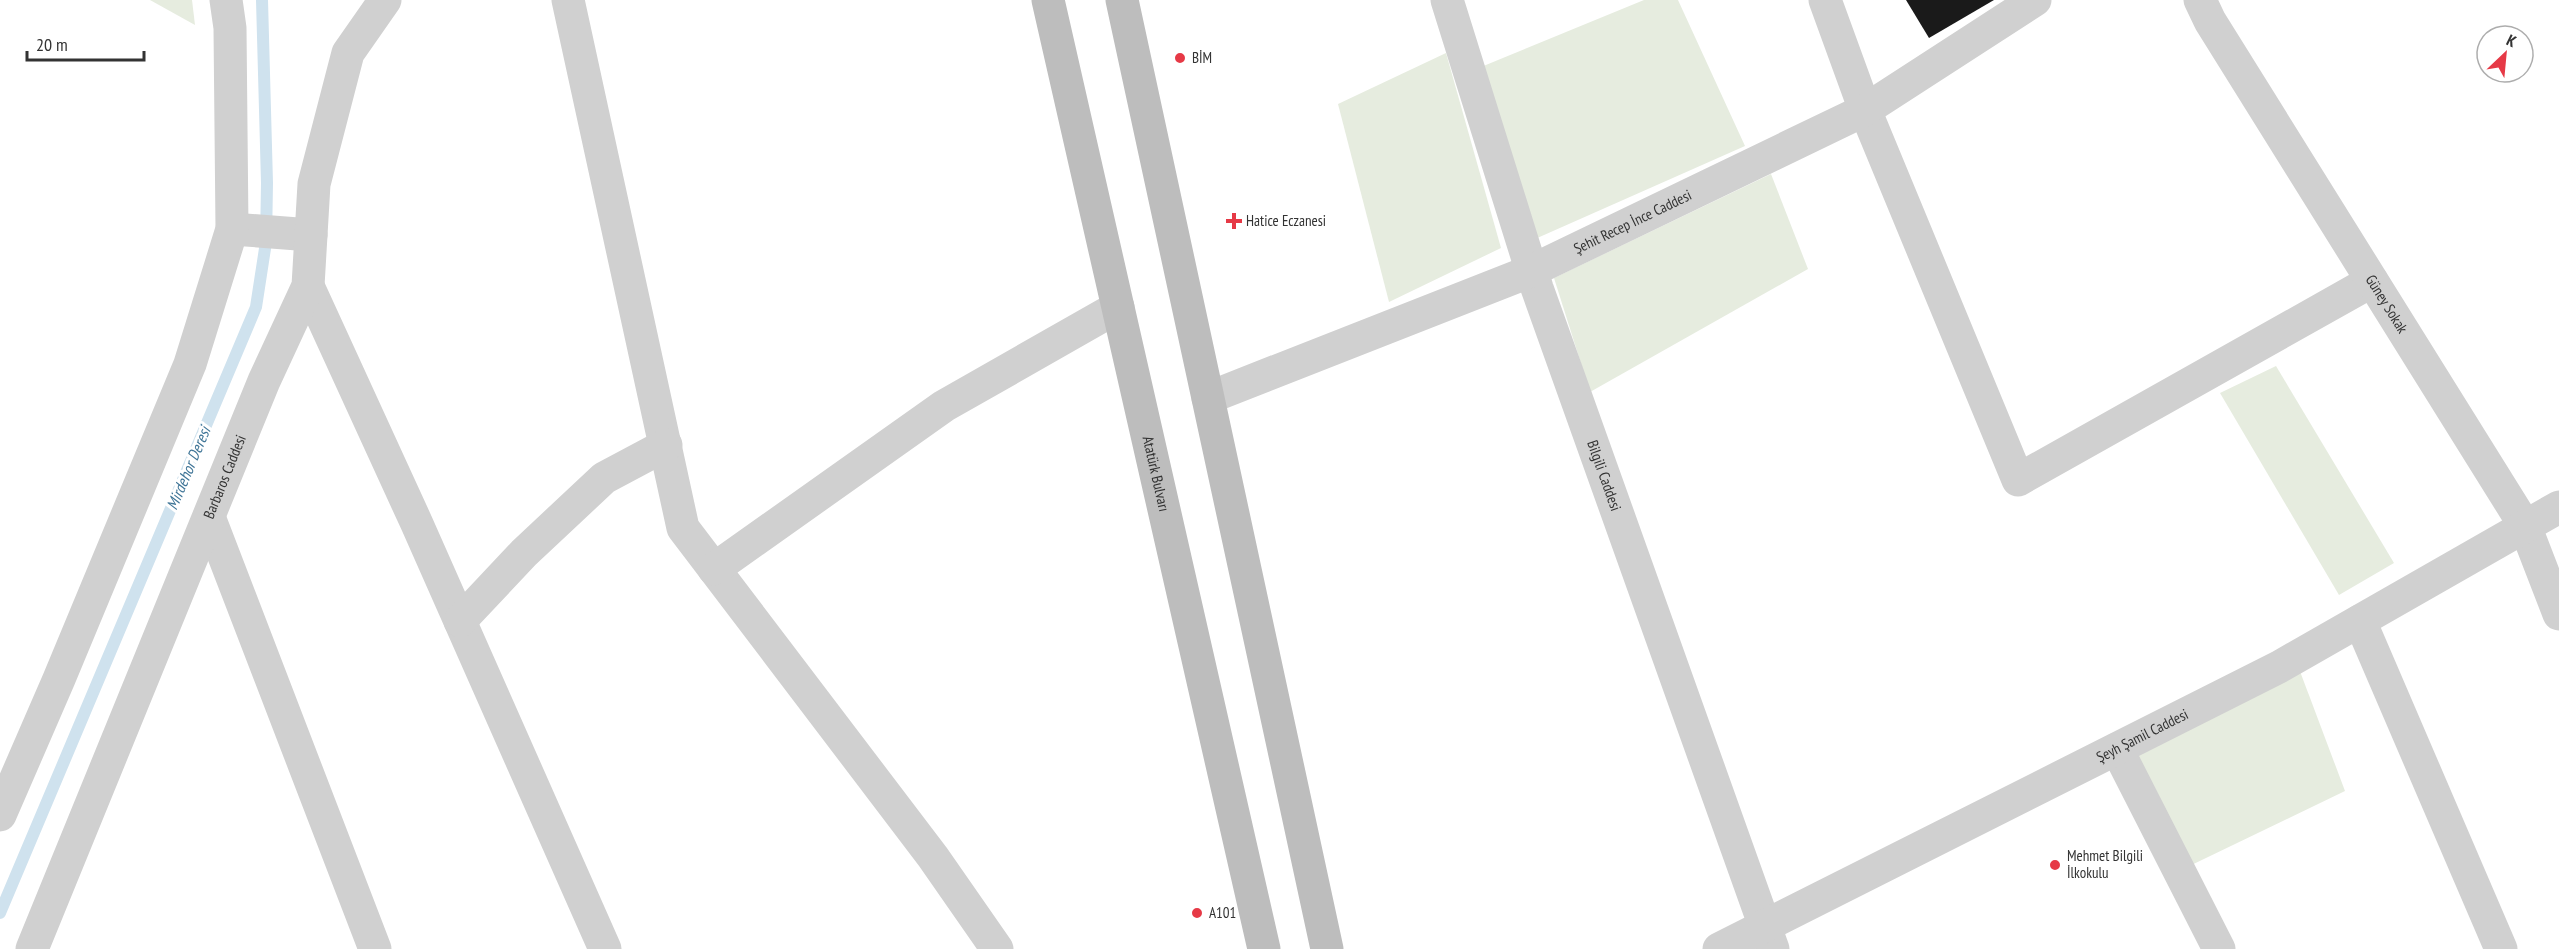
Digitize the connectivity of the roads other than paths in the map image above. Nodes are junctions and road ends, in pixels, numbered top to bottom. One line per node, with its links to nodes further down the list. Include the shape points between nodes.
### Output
1 (226, 0): 11 (street)
2 (568, 0): 17 (street)
3 (1048, 0): 15 (main road, Atatürk Bulvarı)
4 (1122, 0): 16 (main road)
5 (1447, 0): 12 (street, Bilgili Caddesi)
6 (1825, 0): 10 (street)
7 (2035, 0): 10 (street, Şehit Recep İnce Caddesi)
8 (2200, 0): 13 (street, Güney Sokak)
9 (377, 2): 11 (street, Barbaros Caddesi, via 348,53 314,184)
10 (1865, 110): 12 (street, Şehit Recep İnce Caddesi); 13 (street, via 2018,480)
11 (268, 231): 14 (street, Barbaros Caddesi); 26 (street, via 190,364)
12 (1531, 271): 16 (street, Şehit Recep İnce Caddesi); 27 (street, Bilgili Caddesi)
13 (2372, 281): 20 (street, Güney Sokak)
14 (308, 286): 19 (street, Barbaros Caddesi, via 264,381); 23 (street)
15 (1118, 307): 21 (street, via 944,406); 32 (main road, Atatürk Bulvarı)
16 (1208, 398): 33 (main road)
17 (666, 445): 21 (street, via 683,528); 23 (street, via 604,478 524,553)
18 (2559, 507): 20 (street, Şeyh Şamil Caddesi)
19 (209, 518): 28 (street, Barbaros Caddesi); 29 (street)
20 (2525, 526): 22 (street, Güney Sokak); 24 (street, Şeyh Şamil Caddesi)
21 (714, 569): 31 (street, via 933,858)
22 (2559, 614)
23 (460, 621): 30 (street)
24 (2360, 621): 25 (street, Şeyh Şamil Caddesi); 36 (street)
25 (2117, 749): 27 (street, Şeyh Şamil Caddesi); 35 (street)
26 (0, 815)
27 (1768, 938): 34 (street, Şeyh Şamil Caddesi)
28 (32, 949)
29 (375, 949)
30 (605, 949)
31 (997, 949)
32 (1264, 949)
33 (1327, 949)
34 (1719, 949)
35 (2219, 949)
36 (2501, 949)

